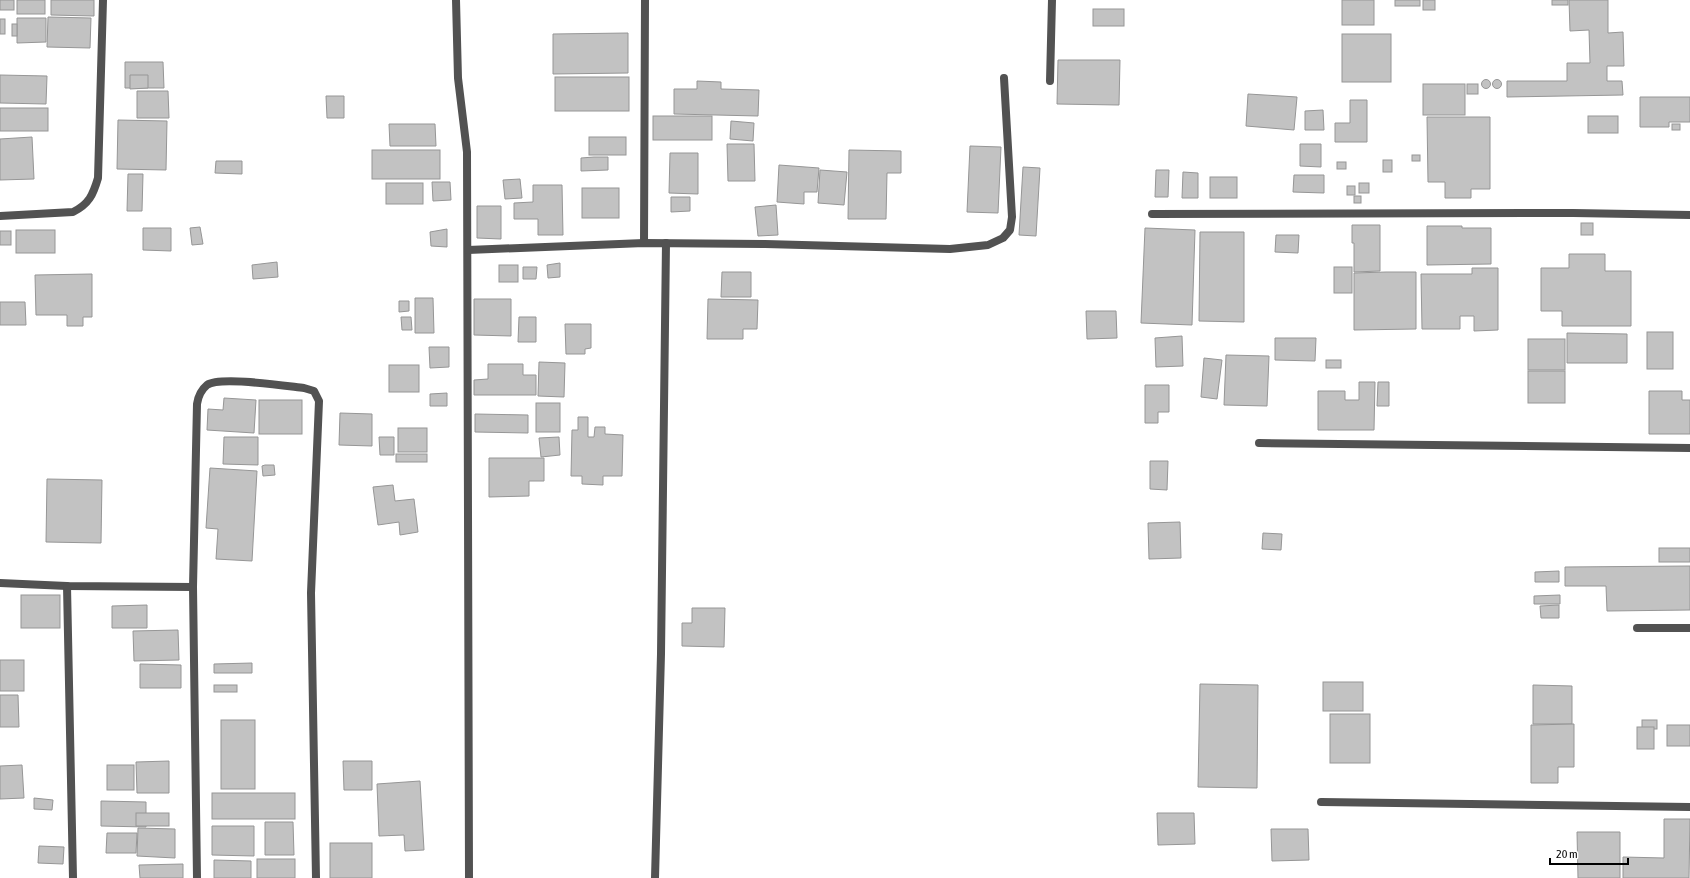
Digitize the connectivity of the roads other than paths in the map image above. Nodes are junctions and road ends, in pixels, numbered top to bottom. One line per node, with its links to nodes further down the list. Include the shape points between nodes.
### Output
1 (103, 0): 9 (street, via 98,178 90,199 73,212)
2 (456, 0): 12 (street, via 458,78 467,152)
3 (645, 0): 10 (street)
4 (1052, 0): 6 (street)
5 (1004, 78): 11 (street, via 1012,217 1010,230 1003,238 973,247 950,249)
6 (1050, 81)
7 (1152, 214): 8 (street)
8 (1690, 215)
9 (0, 216)
10 (644, 243): 11 (street); 12 (street)
11 (666, 243): 26 (street, via 661,654)
12 (468, 250): 25 (street)
13 (1259, 443): 14 (street)
14 (1690, 448)
15 (0, 583): 16 (street)
16 (68, 586): 17 (street); 22 (street)
17 (193, 587): 23 (street); 24 (street, via 195,430 198,396 213,382 278,385 314,391 319,401 311,592)
18 (1637, 628): 19 (street)
19 (1690, 628)
20 (1321, 802): 21 (street)
21 (1690, 807)
22 (73, 878)
23 (197, 878)
24 (316, 878)
25 (469, 878)
26 (655, 878)

